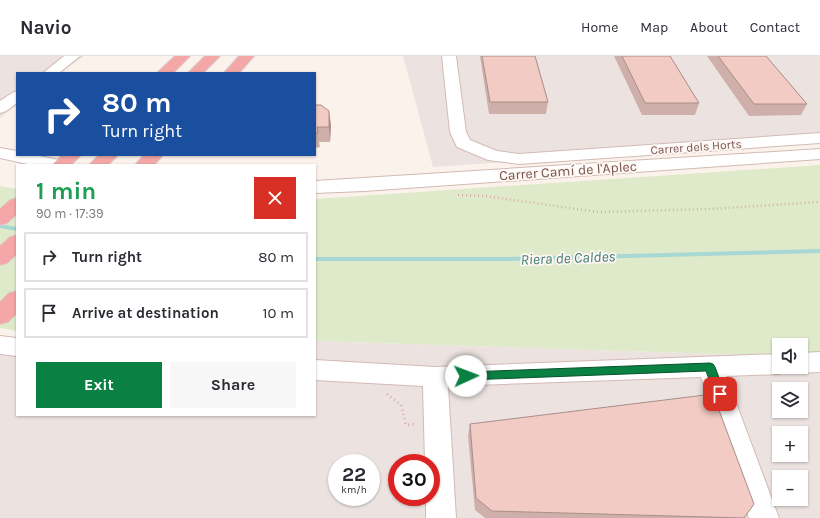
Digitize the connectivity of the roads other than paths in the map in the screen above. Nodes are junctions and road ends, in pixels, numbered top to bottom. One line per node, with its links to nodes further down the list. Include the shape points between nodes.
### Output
1 (73, 56): 6 (street)
2 (183, 56): 7 (highway)
3 (213, 56): 8 (highway)
4 (247, 56): 9 (highway)
5 (449, 56): 12 (street, Carrer dels Horts, via 458,132 463,143 494,156 519,159)
6 (51, 72)
7 (165, 72)
8 (196, 72)
9 (232, 72)
10 (16, 97): 11 (street)
11 (0, 108)
12 (820, 138)
13 (0, 154): 16 (street)
14 (820, 154): 18 (street, Carrer Camí de l'Aplec)
15 (71, 156): 17 (highway)
16 (52, 164)
17 (61, 164)
18 (316, 187)
19 (16, 205): 20 (highway)
20 (0, 219)
21 (16, 243): 22 (highway)
22 (0, 258)
23 (16, 300): 24 (highway)
24 (0, 316)
25 (0, 345): 26 (street)
26 (16, 347)
27 (820, 362): 28 (street)
28 (808, 363)
29 (772, 364): 30 (street)
30 (710, 367): 32 (street); 34 (street)
31 (316, 370): 32 (street)
32 (435, 377): 33 (street)
33 (441, 518)
34 (764, 518)

